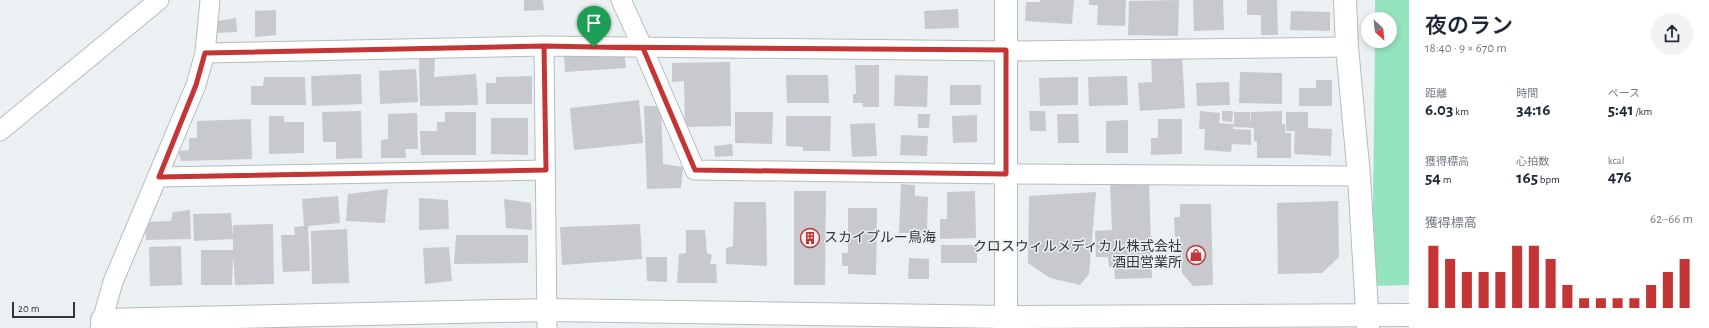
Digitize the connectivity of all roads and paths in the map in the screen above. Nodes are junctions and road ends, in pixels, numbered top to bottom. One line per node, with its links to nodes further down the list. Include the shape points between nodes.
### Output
1 (159, 0): 11 (street)
2 (210, 0): 10 (street)
3 (621, 0): 8 (street)
4 (1006, 0): 9 (street)
5 (1345, 0): 7 (street)
6 (544, 46): 8 (street); 10 (street); 12 (street)
7 (1347, 47): 9 (street); 14 (street)
8 (643, 48): 9 (street); 13 (street, via 695,170)
9 (1006, 50): 13 (street)
10 (205, 53): 15 (street, via 196,85)
11 (0, 131)
12 (546, 170): 15 (street); 17 (street)
13 (1006, 174): 14 (street); 19 (street)
14 (1359, 176): 18 (street)
15 (159, 177): 20 (street, via 113,282)
16 (1409, 314): 18 (street)
17 (547, 319): 19 (street); 20 (street)
18 (1368, 321): 19 (street)
19 (1006, 322)
20 (101, 324)

